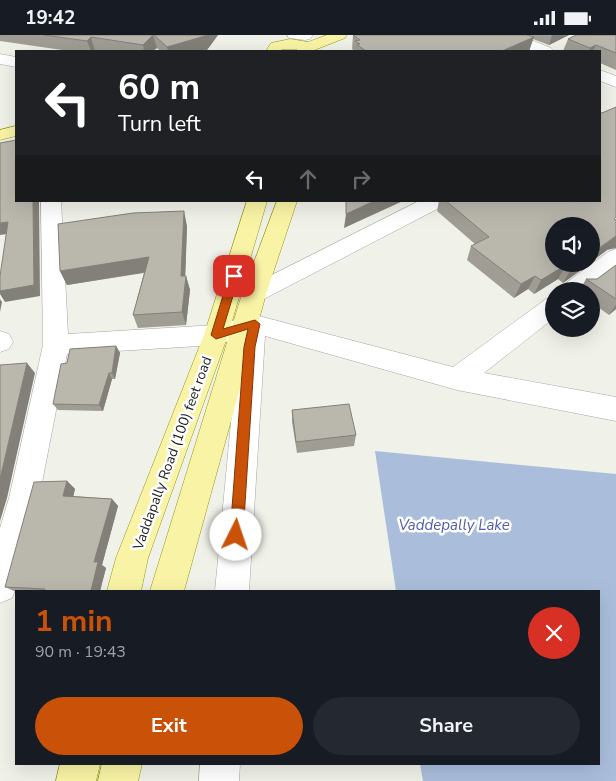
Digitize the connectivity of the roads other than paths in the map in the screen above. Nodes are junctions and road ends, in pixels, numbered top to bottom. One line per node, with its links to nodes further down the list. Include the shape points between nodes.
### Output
1 (340, 35): 3 (main road)
2 (506, 35): 5 (street)
3 (301, 41): 4 (main road, via 276,46)
4 (273, 50)
5 (553, 50)
6 (0, 59): 7 (street)
7 (15, 62)
8 (601, 75): 9 (street)
9 (616, 82)
10 (15, 115): 11 (main road)
11 (0, 118)
12 (15, 131): 13 (main road)
13 (0, 135)
14 (51, 202): 24 (street)
15 (258, 202): 23 (main road, Vaddapally Road (100) feet road)
16 (287, 202): 20 (main road)
17 (434, 202): 20 (street)
18 (616, 257): 19 (street)
19 (583, 282)
20 (254, 294): 22 (main road)
21 (545, 312): 25 (street)
22 (249, 326): 23 (street); 25 (street); 30 (main road); 31 (street)
23 (216, 335): 24 (street); 29 (main road, Vaddapally Road (100) feet road, via 132,558)
24 (56, 345): 27 (street)
25 (458, 379): 26 (street)
26 (616, 409)
27 (12, 499): 28 (street)
28 (0, 586)
29 (124, 590)
30 (167, 590)
31 (232, 590)
32 (80, 765): 35 (main road)
33 (122, 765): 36 (main road)
34 (220, 765): 37 (street)
35 (76, 781)
36 (118, 781)
37 (219, 781)

